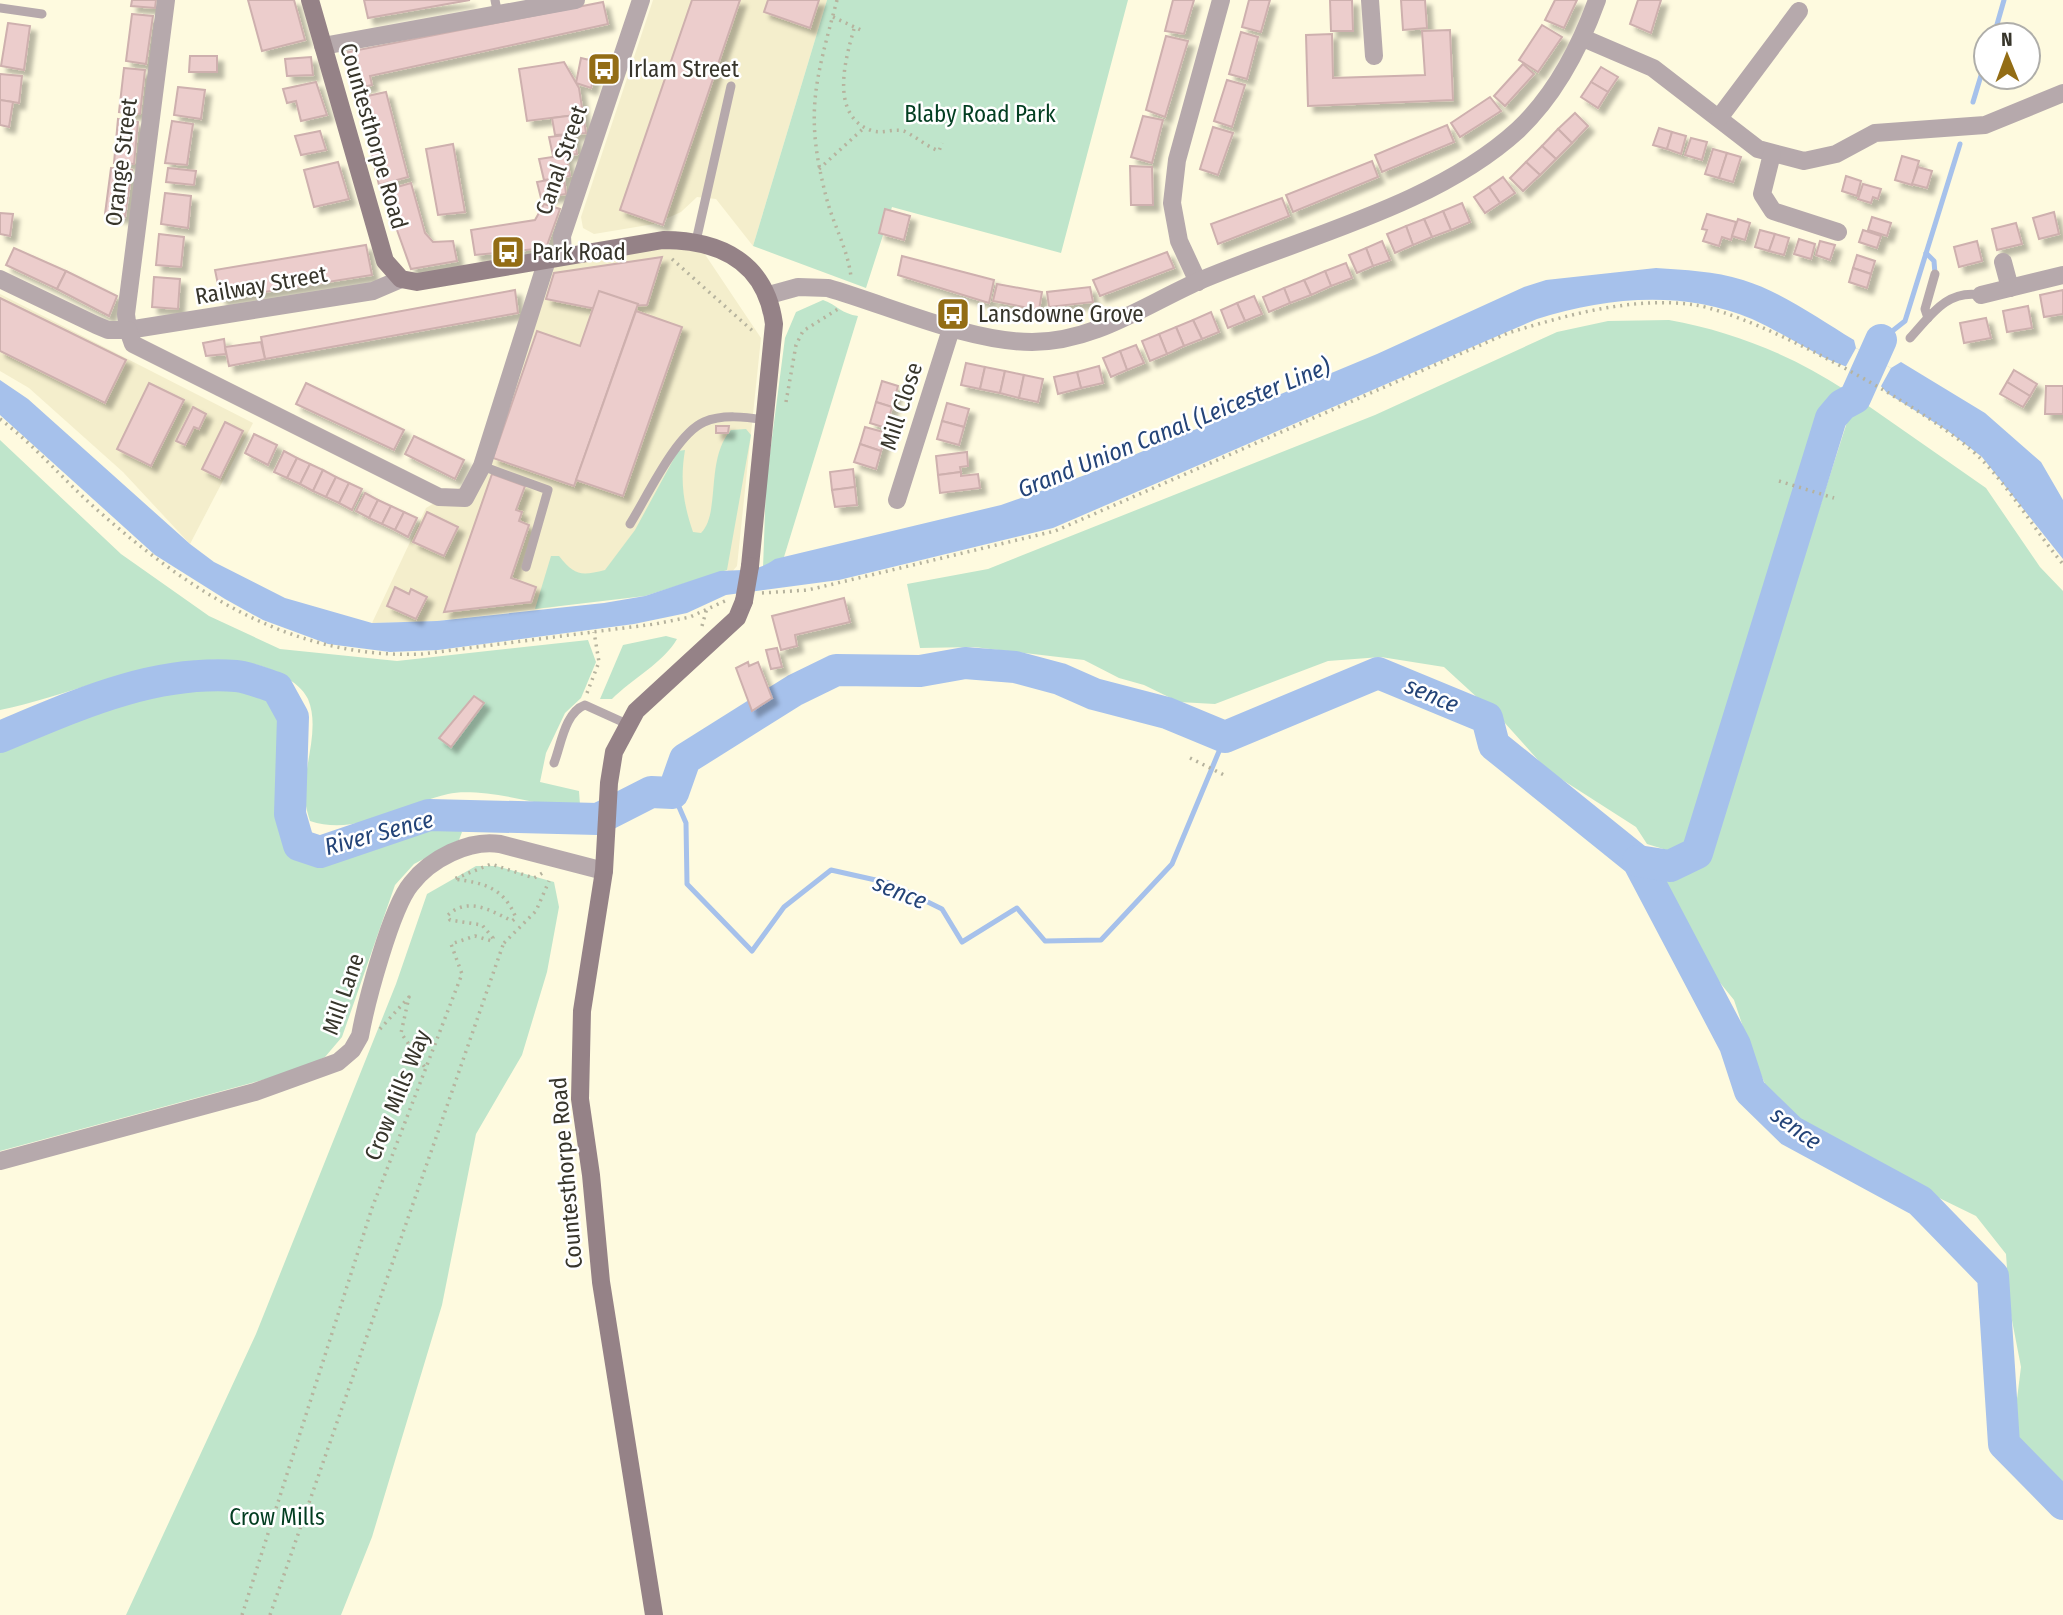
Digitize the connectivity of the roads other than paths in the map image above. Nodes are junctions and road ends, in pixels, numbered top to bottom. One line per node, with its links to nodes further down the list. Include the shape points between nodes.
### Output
1 (166, 0): 33 (street, Orange Street, via 126,314)
2 (310, 0): 13 (street, Countesthorpe Road)
3 (576, 0): 8 (street)
4 (641, 0): 21 (street, Canal Street)
5 (1221, 0): 27 (street, via 1177,160 1172,203 1179,241)
6 (1370, 0): 14 (street)
7 (1597, 0): 12 (street)
8 (496, 7): 13 (street)
9 (0, 8): 11 (lane)
10 (1799, 10): 17 (street)
11 (42, 13)
12 (1583, 38): 17 (street, via 1654,68); 27 (street, via 1559,80 1518,129 1453,179)
13 (323, 46): 26 (street, Countesthorpe Road, via 385,261)
14 (1374, 56)
15 (731, 86): 20 (lane)
16 (2063, 93): 18 (street, via 1985,125 1875,133 1836,154 1804,161)
17 (1718, 118): 18 (street, via 1758,149)
18 (1772, 154): 19 (street, via 1762,194 1773,211)
19 (1838, 232)
20 (696, 241): 21 (street, via 652,241); 29 (street, via 738,259)
21 (555, 258): 26 (street, via 418,282); 36 (street, Canal Street)
22 (2003, 262): 28 (street)
23 (1935, 274): 31 (lane, via 1925,309)
24 (2063, 275): 28 (street)
25 (0, 279): 33 (street, via 108,330)
26 (401, 279): 33 (street, Railway Street, via 373,291)
27 (1198, 282): 32 (street, via 1117,322 1067,338 1000,341)
28 (2010, 288): 30 (street)
29 (769, 295): 32 (street, via 812,286); 35 (street, Countesthorpe Road, via 774,324)
30 (1981, 295): 31 (lane, via 1945,299)
31 (1928, 318): 34 (lane)
32 (952, 326): 37 (street, Mill Close)
33 (128, 330): 36 (street, Canal Street, via 133,344 439,497 465,498)
34 (1910, 338)
35 (766, 420): 38 (lane, via 715,418 693,429); 40 (street, Countesthorpe Road, bridge, via 750,566 737,618 684,663)
36 (482, 466): 39 (lane, via 548,490)
37 (897, 500)
38 (630, 524)
39 (526, 567)
40 (628, 724): 41 (lane, via 585,705 579,708 569,721); 42 (street, Countesthorpe Road, via 614,752)
41 (554, 763)
42 (604, 871): 43 (street, Mill Lane, via 482,841 464,847 423,871 409,885 396,913 360,1036 338,1062 255,1092); 44 (street, Countesthorpe Road, via 582,1011 580,1098 601,1282)
43 (0, 1161)
44 (654, 1615)

